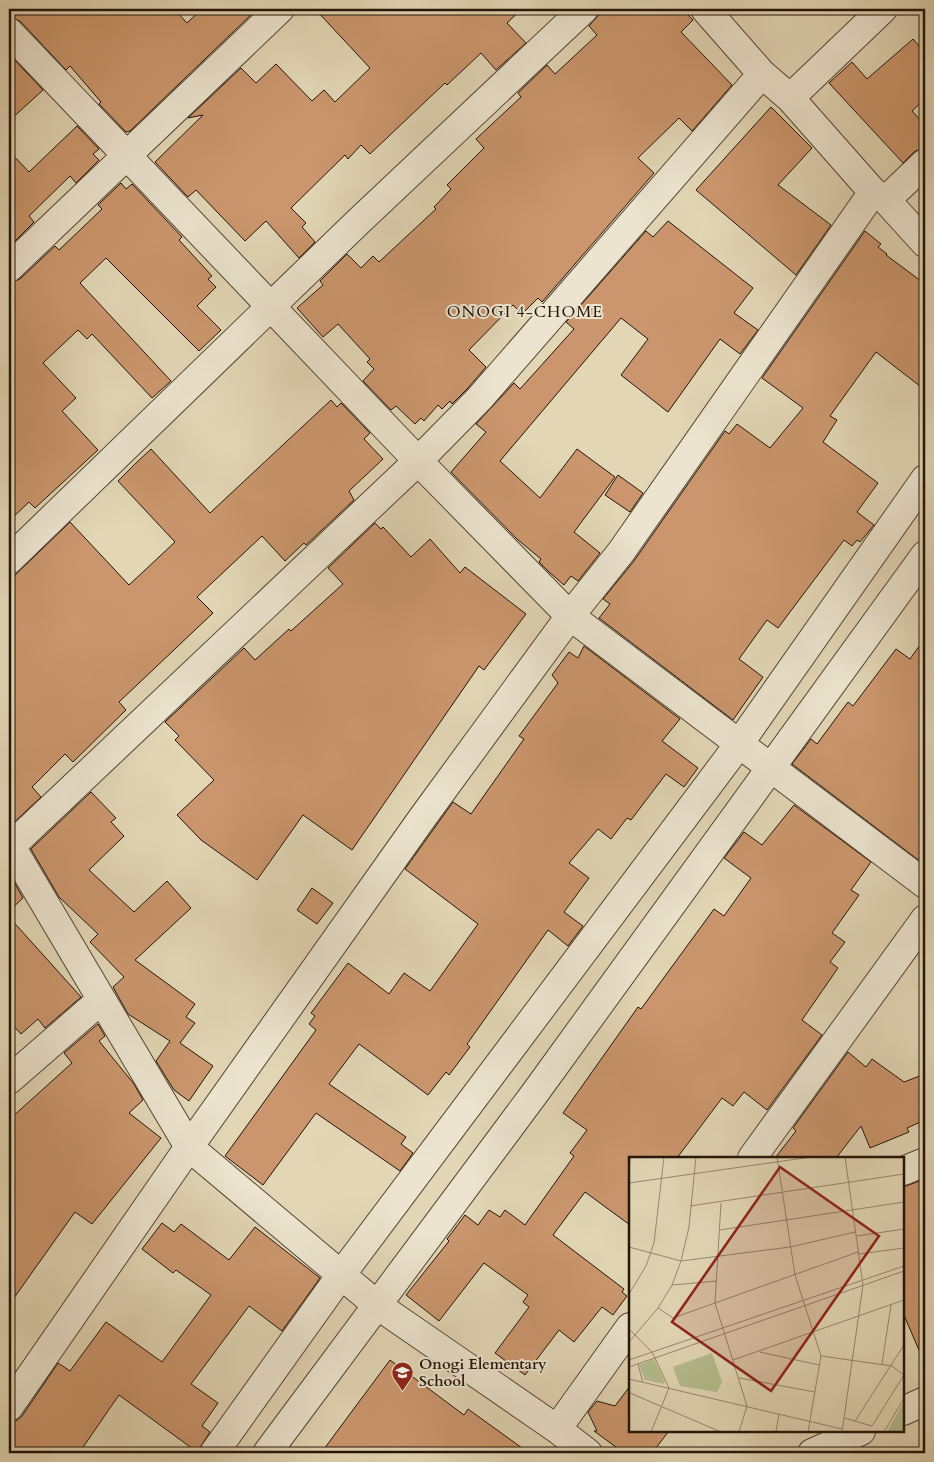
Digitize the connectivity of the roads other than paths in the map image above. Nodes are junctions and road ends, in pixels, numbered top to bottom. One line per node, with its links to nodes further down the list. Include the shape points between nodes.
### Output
1 (280, 9): 8 (street)
2 (584, 9): 13 (street)
3 (705, 9): 6 (street)
4 (882, 9): 7 (street)
5 (9, 32): 8 (street)
6 (762, 74): 7 (street); 14 (street, via 479,399)
7 (790, 98): 10 (street)
8 (128, 155): 12 (street); 13 (street)
9 (925, 163): 10 (street)
10 (879, 196): 11 (street); 18 (street, via 621,552)
11 (925, 243)
12 (9, 268)
13 (270, 307): 14 (street); 17 (street)
14 (418, 461): 18 (street); 21 (street)
15 (925, 480): 19 (street)
16 (925, 556): 20 (street)
17 (9, 560)
18 (570, 616): 19 (street); 26 (street)
19 (739, 744): 20 (street); 30 (street)
20 (770, 768): 22 (street); 31 (street)
21 (9, 846): 24 (street)
22 (925, 884)
23 (925, 919): 27 (street)
24 (101, 1000): 25 (street); 26 (street)
25 (9, 1080)
26 (189, 1148): 30 (street); 34 (street)
27 (753, 1157)
28 (925, 1162): 29 (street)
29 (904, 1171)
30 (341, 1274): 31 (street); 38 (street)
31 (377, 1305): 36 (street); 39 (street)
32 (629, 1328): 36 (street)
33 (925, 1401): 35 (street)
34 (9, 1407)
35 (904, 1412)
36 (557, 1429): 40 (street)
37 (859, 1432): 41 (street)
38 (214, 1453)
39 (267, 1453)
40 (588, 1453)
41 (812, 1453)

